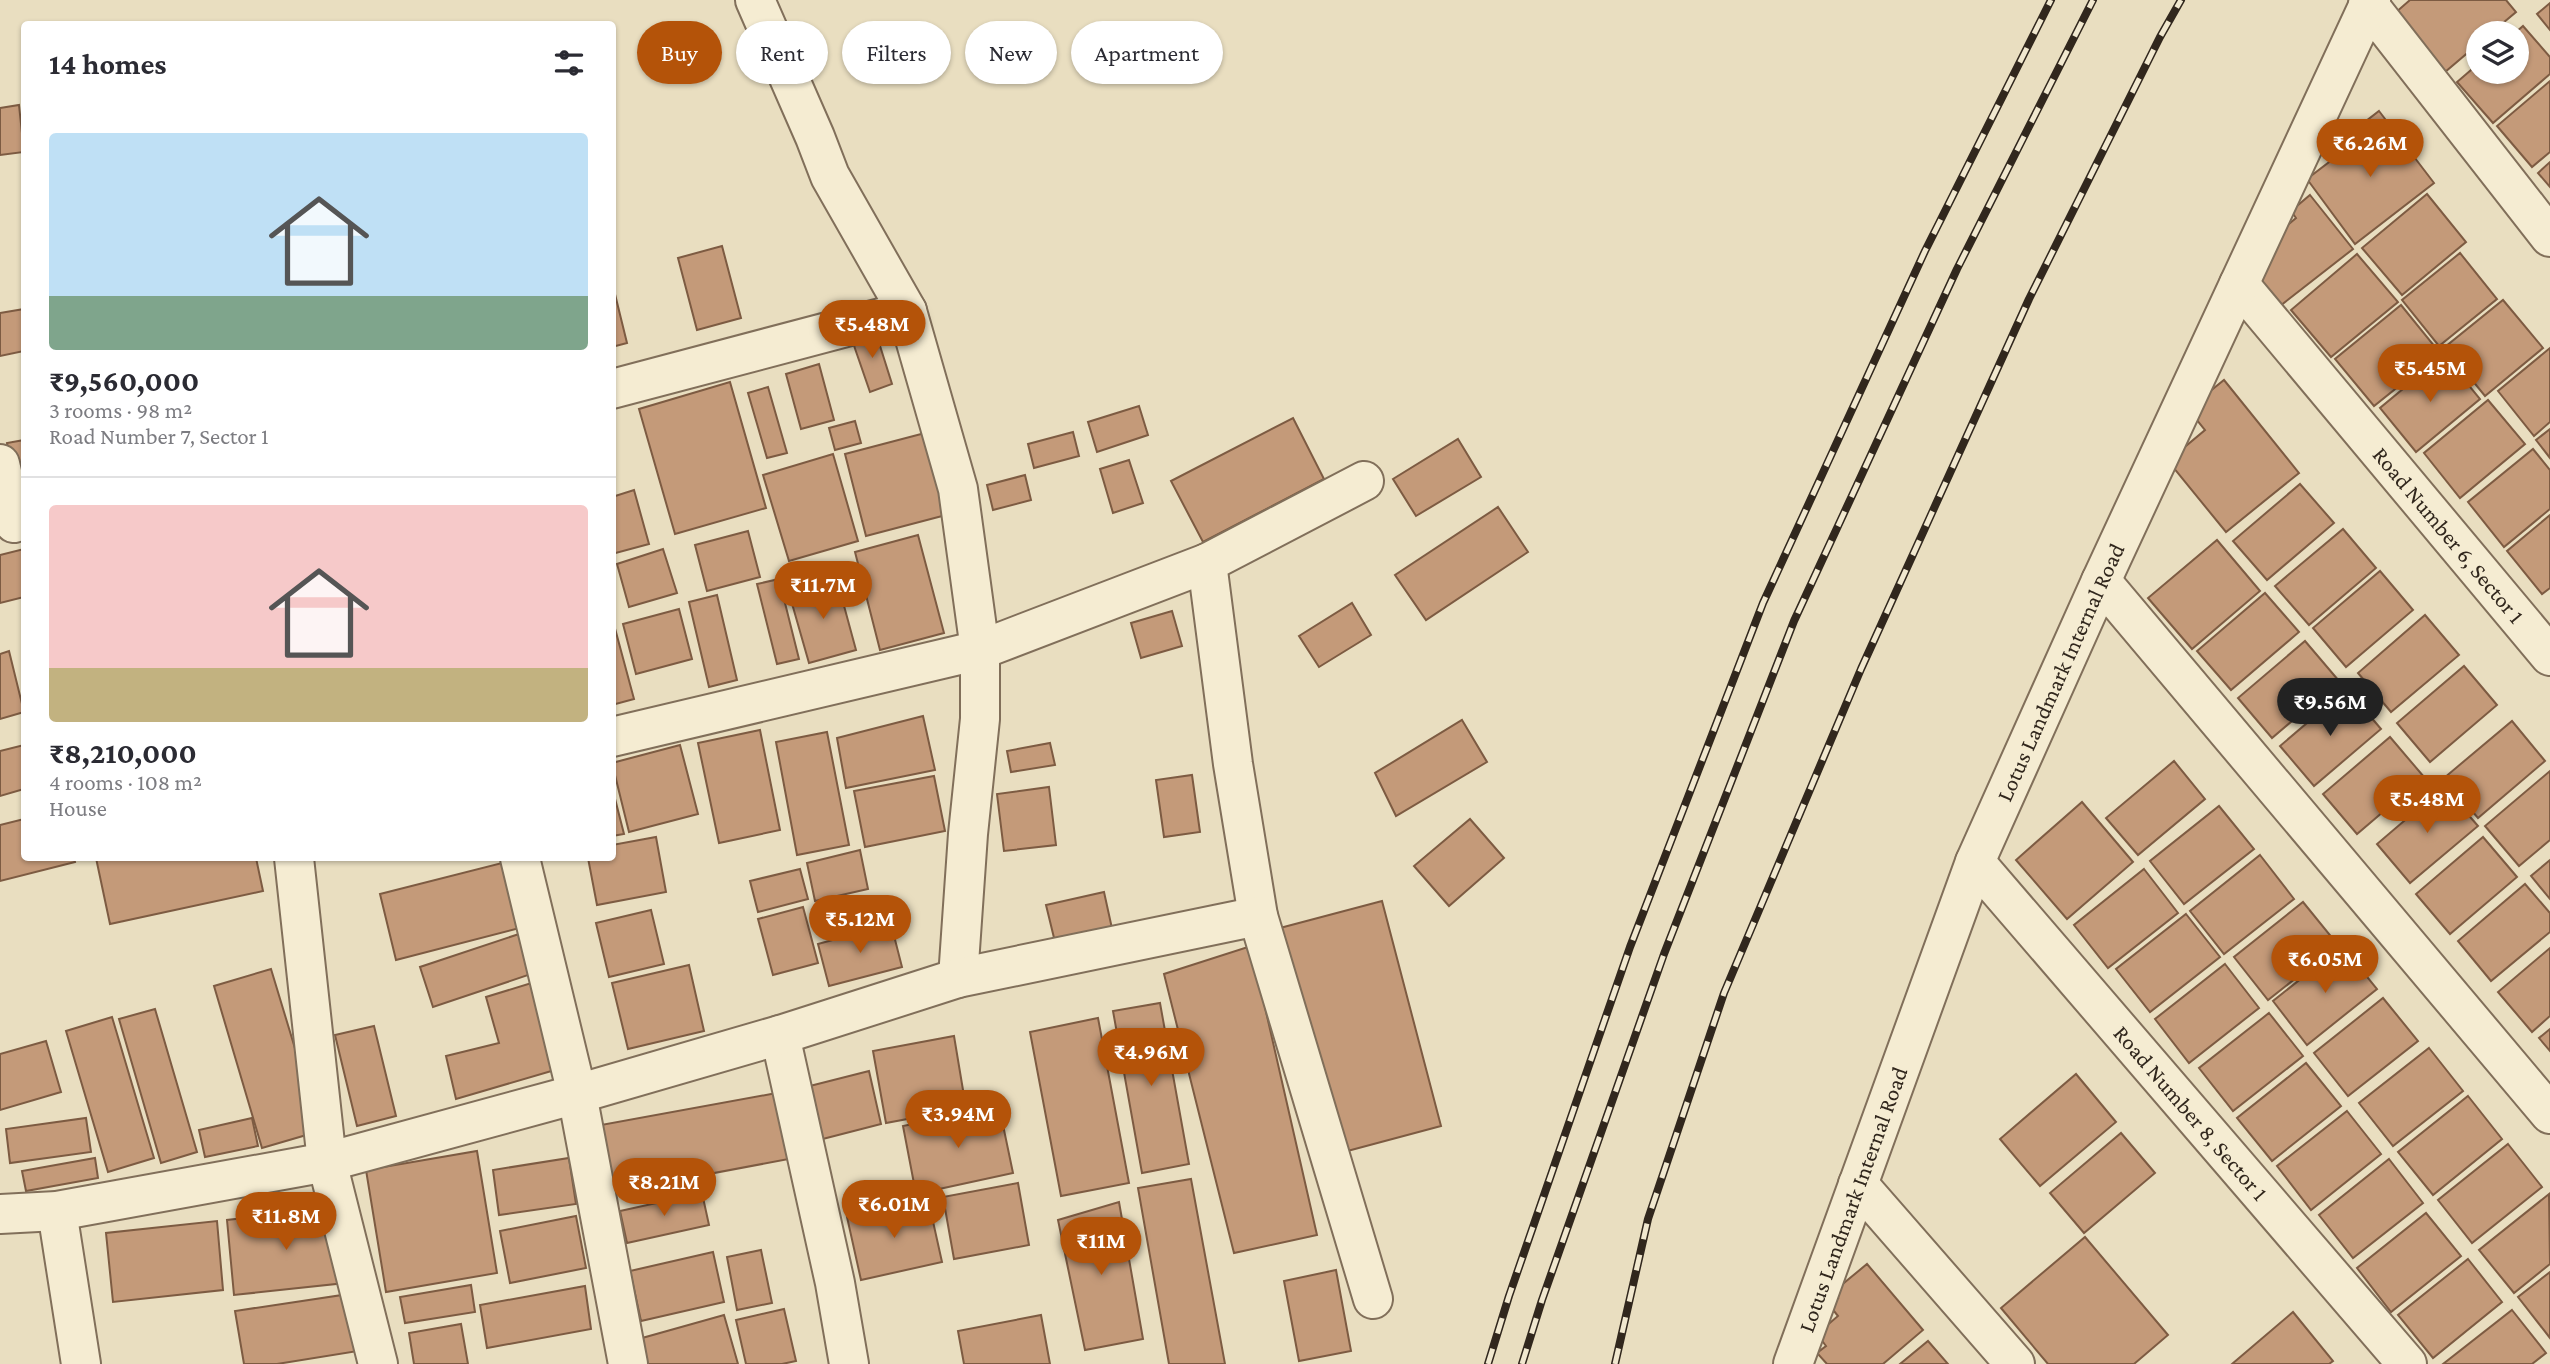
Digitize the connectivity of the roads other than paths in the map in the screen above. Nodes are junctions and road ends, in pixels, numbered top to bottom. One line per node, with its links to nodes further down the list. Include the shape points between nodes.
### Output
1 (755, 0): 5 (street, via 830,176)
2 (2369, 2): 3 (street); 4 (street, Lotus Landmark Internal Road)
3 (2550, 237)
4 (2239, 284): 11 (street, Lotus Landmark Internal Road); 13 (street, Road Number 6, Sector 1)
5 (906, 311): 6 (street); 12 (street, via 958,489)
6 (616, 388)
7 (0, 464): 9 (street)
8 (1364, 481): 10 (street)
9 (13, 524)
10 (1207, 563): 12 (street); 18 (street)
11 (2101, 582): 17 (street, Lotus Landmark Internal Road); 22 (street)
12 (980, 650): 14 (street); 19 (street, via 980,719)
13 (2550, 656)
14 (616, 736)
15 (294, 861): 23 (street)
16 (521, 861): 21 (street)
17 (1975, 862): 24 (street, Lotus Landmark Internal Road); 34 (street, Road Number 8, Sector 1)
18 (1258, 916): 19 (street); 27 (street)
19 (958, 978): 20 (street)
20 (780, 1035): 21 (street); 31 (street)
21 (577, 1094): 23 (street); 30 (street)
22 (2550, 1114)
23 (327, 1162): 25 (street); 29 (street)
24 (1858, 1184): 32 (street, Lotus Landmark Internal Road); 33 (street)
25 (57, 1211): 26 (street); 28 (street)
26 (0, 1214)
27 (1373, 1299)
28 (81, 1364)
29 (378, 1364)
30 (628, 1364)
31 (849, 1364)
32 (1793, 1364)
33 (2015, 1364)
34 (2407, 1364)

